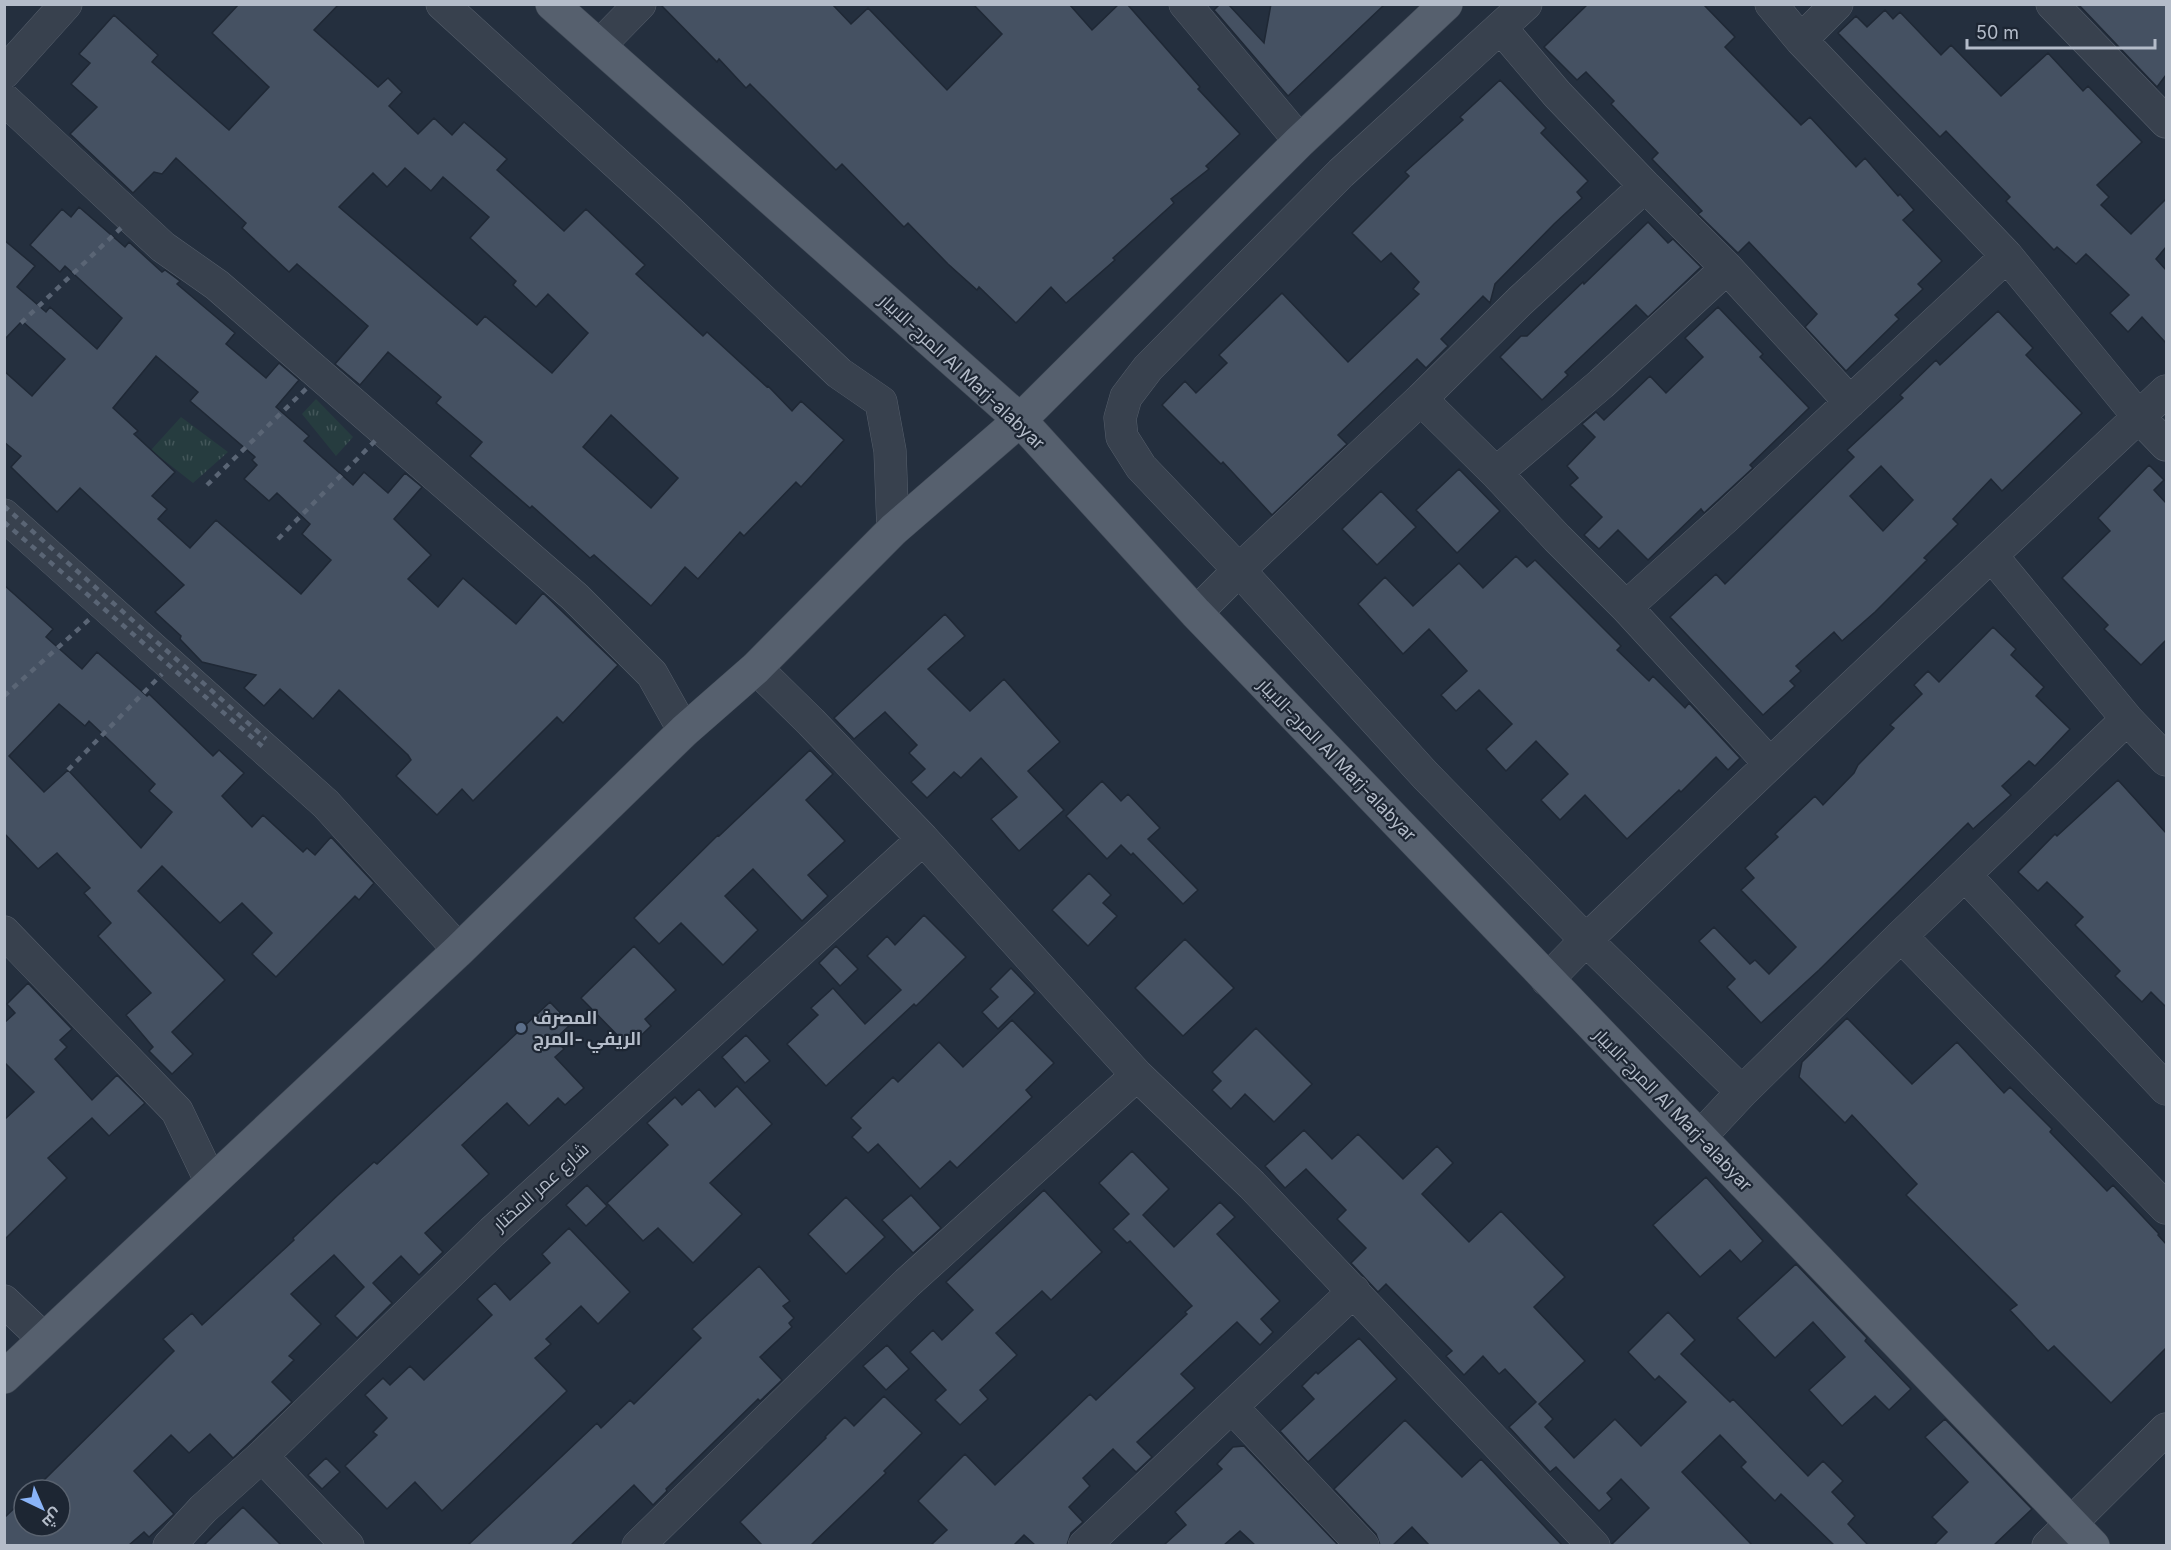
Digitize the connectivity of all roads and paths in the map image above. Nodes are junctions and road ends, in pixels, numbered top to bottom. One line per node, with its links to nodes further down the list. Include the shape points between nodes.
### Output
1 (66, 4): 14 (street)
2 (442, 4): 29 (street, via 671,213 838,373 881,402 890,451)
3 (552, 4): 13 (main road, المرج-الابيار Al Marj-alabyar)
4 (640, 4): 13 (street)
5 (1446, 4): 17 (main road)
6 (1526, 4): 11 (street)
7 (1771, 4): 12 (street)
8 (1838, 4): 12 (street)
9 (2052, 4): 16 (street)
10 (1193, 7): 17 (street)
11 (1501, 28): 18 (street); 31 (street, via 1341,173 1148,368 1126,397 1120,418 1122,437 1141,467)
12 (1801, 40): 19 (street)
13 (599, 46): 25 (main road, المرج-الابيار Al Marj-alabyar)
14 (4, 73)
15 (4, 99): 36 (street, via 164,247 217,285 575,597 652,674)
16 (2165, 117)
17 (1300, 141): 25 (main road)
18 (1644, 186): 20 (street); 22 (street)
19 (2007, 256): 23 (street); 24 (street)
20 (1728, 268): 23 (street); 27 (street)
21 (2166, 390): 24 (street)
22 (1421, 399): 27 (street); 31 (street)
23 (1851, 402): 32 (street)
24 (2138, 416): 26 (street); 30 (street)
25 (1020, 420): 29 (main road); 33 (main road, المرج-الابيار Al Marj-alabyar)
26 (2166, 445)
27 (1496, 473): 32 (street)
28 (4, 515): 44 (street, via 326,804)
29 (893, 530): 34 (main road)
30 (1992, 556): 35 (street); 38 (street)
31 (1239, 570): 33 (street); 43 (street, via 1425,775)
32 (1626, 607): 38 (street)
33 (1196, 613): 45 (main road, المرج-الابيار Al Marj-alabyar)
34 (756, 668): 36 (main road); 39 (street)
35 (2127, 719): 37 (street); 40 (street)
36 (684, 731): 44 (main road)
37 (2166, 760)
38 (1770, 764): 43 (street)
39 (923, 839): 46 (street); 58 (street, شارع عمر المختار, via 492,1232)
40 (1965, 875): 42 (street); 47 (street)
41 (4, 932): 50 (street, via 177,1111)
42 (1901, 936): 48 (street); 51 (street)
43 (1586, 940): 45 (street); 48 (street)
44 (459, 950): 50 (main road)
45 (1547, 980): 49 (main road, المرج-الابيار Al Marj-alabyar)
46 (1137, 1075): 52 (street); 62 (street, via 907,1283)
47 (2166, 1089)
48 (1742, 1092): 49 (street)
49 (1700, 1137): 59 (main road, المرج-الابيار Al Marj-alabyar)
50 (211, 1182): 54 (main road)
51 (2166, 1208)
52 (1354, 1291): 56 (street); 65 (street)
53 (4, 1301): 54 (street)
54 (44, 1339): 55 (main road)
55 (4, 1377)
56 (1232, 1407): 63 (street); 64 (street)
57 (2166, 1429): 59 (street)
58 (262, 1456): 60 (street, شارع عمر المختار); 61 (street)
59 (2083, 1534): 66 (street)
60 (170, 1545)
61 (348, 1545)
62 (638, 1545)
63 (1084, 1545)
64 (1363, 1545)
65 (1594, 1545)
66 (2048, 1545)

